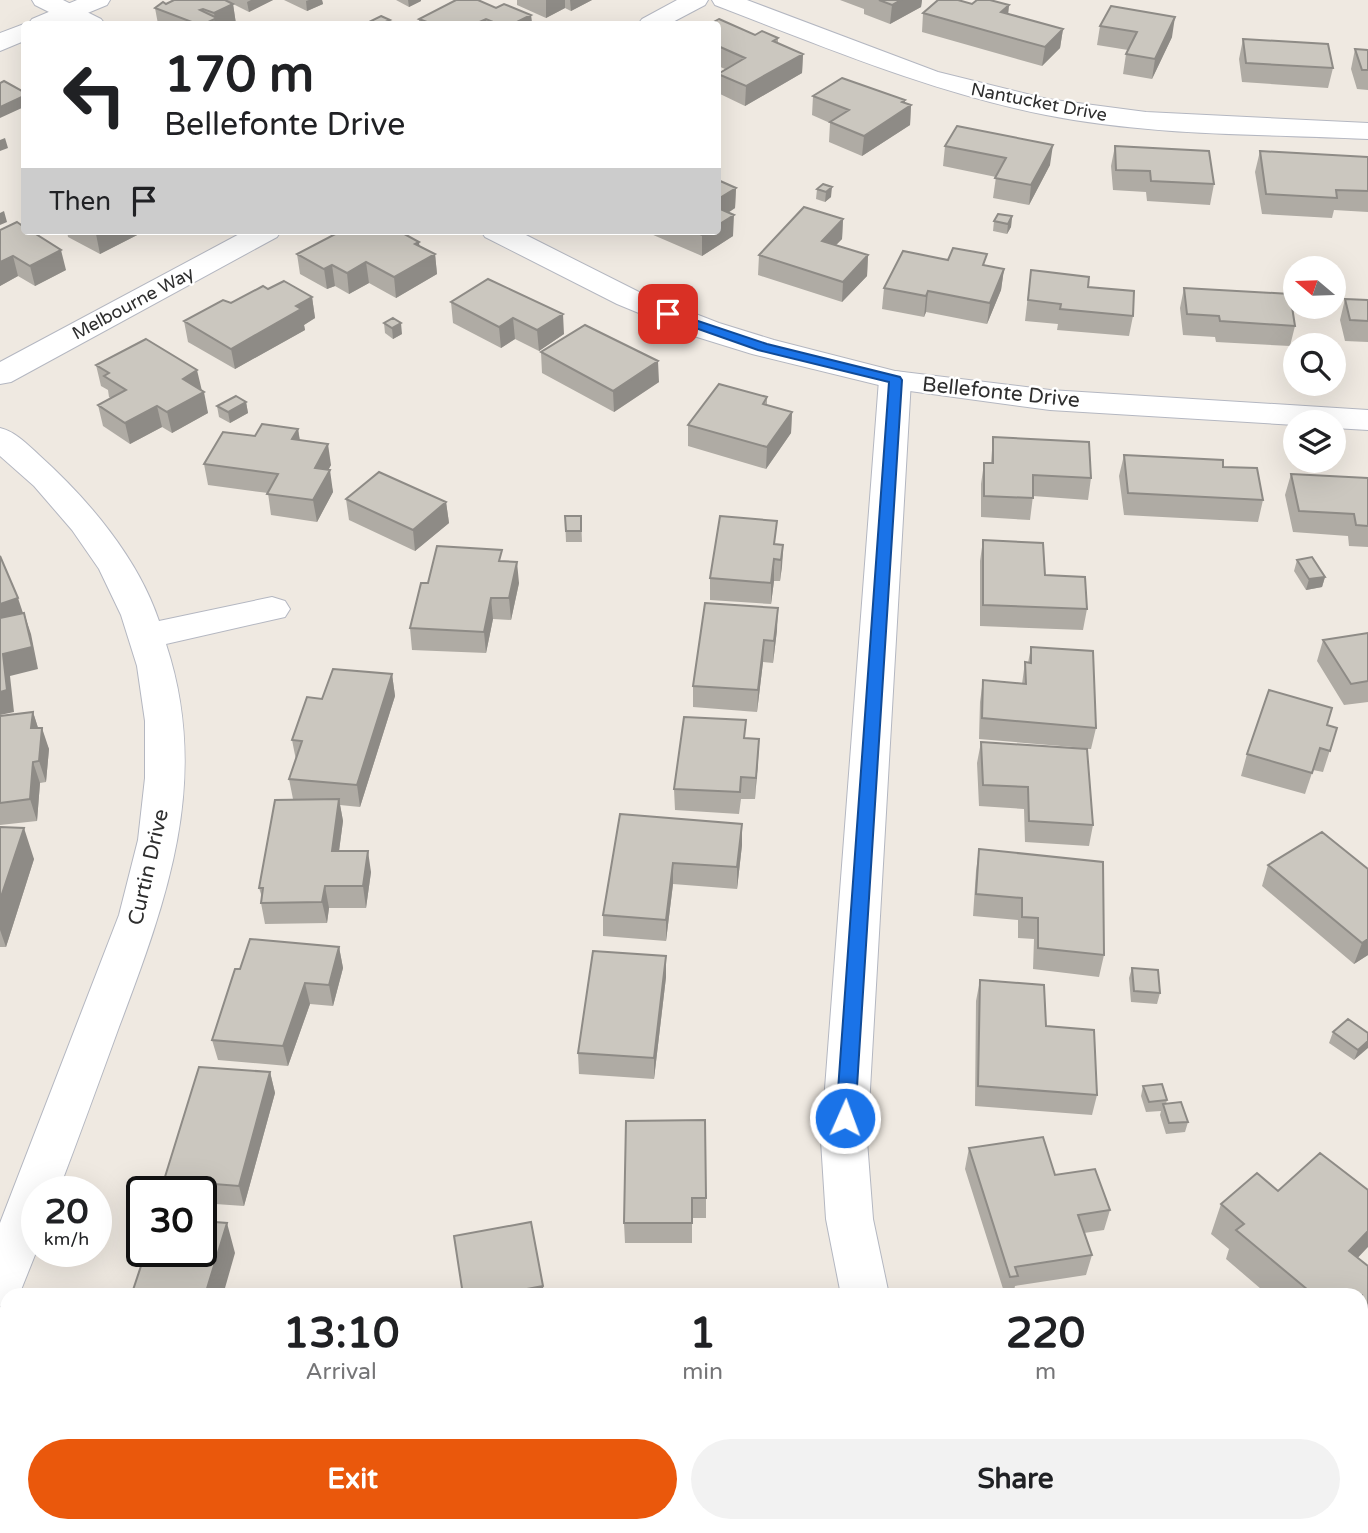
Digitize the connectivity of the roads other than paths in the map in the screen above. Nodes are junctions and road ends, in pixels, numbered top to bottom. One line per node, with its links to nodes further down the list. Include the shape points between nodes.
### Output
1 (44, 0): 5 (street)
2 (98, 0): 5 (street)
3 (696, 0): 8 (street)
4 (724, 0): 11 (street, Nantucket Drive, via 929,78 1047,107 1146,120)
5 (68, 13): 6 (street); 7 (street)
6 (48, 21)
7 (85, 21)
8 (657, 21)
9 (21, 33): 10 (street)
10 (0, 43)
11 (1368, 131)
12 (260, 235): 14 (street, Melbourne Way)
13 (503, 235): 15 (street, Bellefonte Drive, via 628,298 708,330)
14 (0, 375)
15 (895, 380): 16 (street, Bellefonte Drive, via 1050,400); 21 (street, via 844,1140 846,1195)
16 (1368, 420)
17 (0, 438): 19 (street, Curtin Drive, via 93,530 129,589)
18 (272, 609): 19 (street)
19 (147, 636): 20 (street, Curtin Drive, via 165,740 166,784 156,851 131,938)
20 (0, 1284)
21 (863, 1288)

